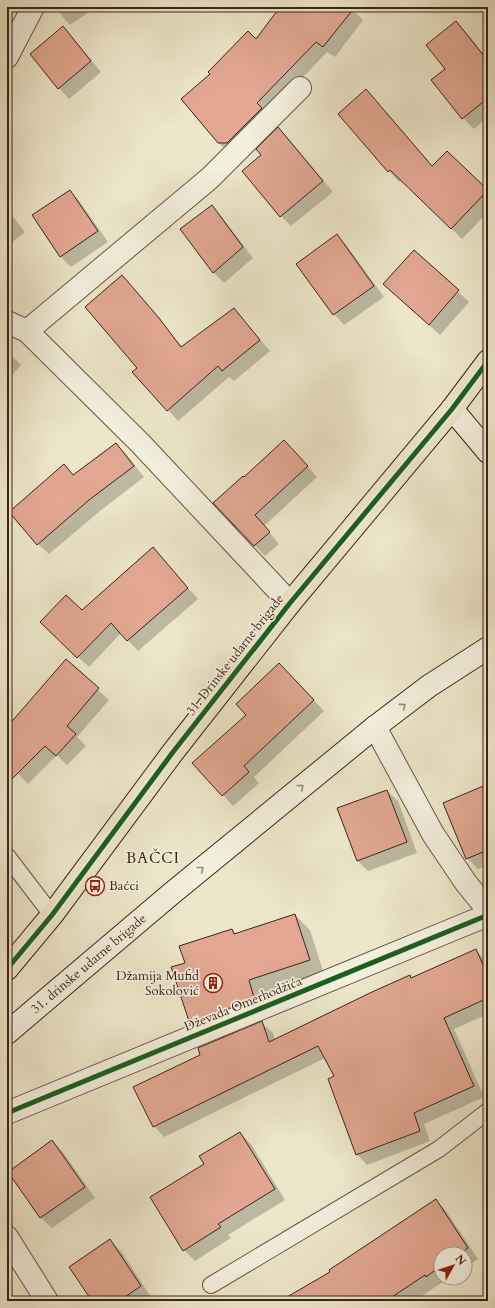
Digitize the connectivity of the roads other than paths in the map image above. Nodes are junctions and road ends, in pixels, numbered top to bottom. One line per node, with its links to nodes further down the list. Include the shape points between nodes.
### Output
1 (33, 7): 2 (street)
2 (7, 57)
3 (300, 88): 5 (street, via 210,178)
4 (7, 322): 5 (street)
5 (27, 332): 9 (street, via 140,443)
6 (488, 361): 7 (main road, 31. Drinske udarne brigade)
7 (452, 410): 8 (street); 9 (main road, 31. Drinske udarne brigade)
8 (488, 452)
9 (290, 603): 14 (main road, 31. Drinske udarne brigade, via 173,752)
10 (488, 648): 11 (street, 31. drinske udarne brigade, one-way to 10, via 429,686)
11 (375, 726): 13 (street, via 433,834); 17 (street, 31. drinske udarne brigade, one-way to 11)
12 (7, 856): 14 (lane)
13 (488, 910)
14 (52, 915): 16 (main road, 31. Drinske udarne brigade)
15 (488, 915): 19 (street, Dževada Omerhodžića)
16 (7, 969)
17 (7, 1033)
18 (488, 1111): 21 (lane, via 439,1149)
19 (7, 1113)
20 (7, 1237): 22 (street)
21 (211, 1285)
22 (47, 1301)

